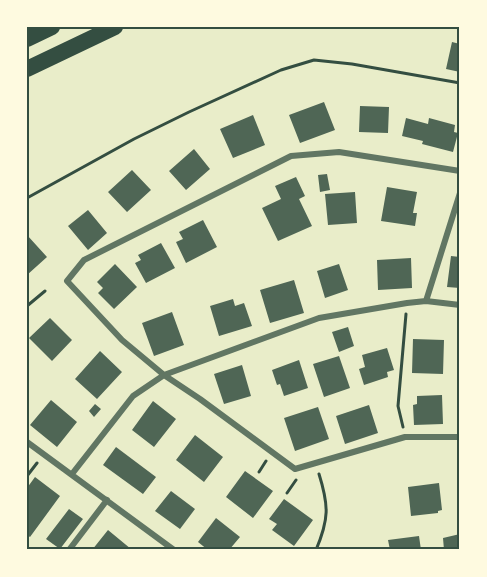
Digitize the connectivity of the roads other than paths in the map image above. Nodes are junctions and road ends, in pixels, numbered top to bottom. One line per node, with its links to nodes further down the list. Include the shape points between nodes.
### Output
1 (51, 27): 3 (highway)
2 (115, 27): 4 (highway)
3 (27, 39)
4 (27, 69)
5 (460, 171): 9 (street, via 339,152 291,156 84,260 67,281 122,340)
6 (460, 194): 7 (street)
7 (426, 301): 8 (street); 9 (street, via 318,318)
8 (460, 305)
9 (164, 375): 10 (street, via 295,469 405,437); 12 (street, via 133,396)
10 (460, 437)
11 (27, 442): 12 (street)
12 (72, 474): 13 (street)
13 (107, 500): 14 (street); 15 (street)
14 (69, 550)
15 (174, 550)

